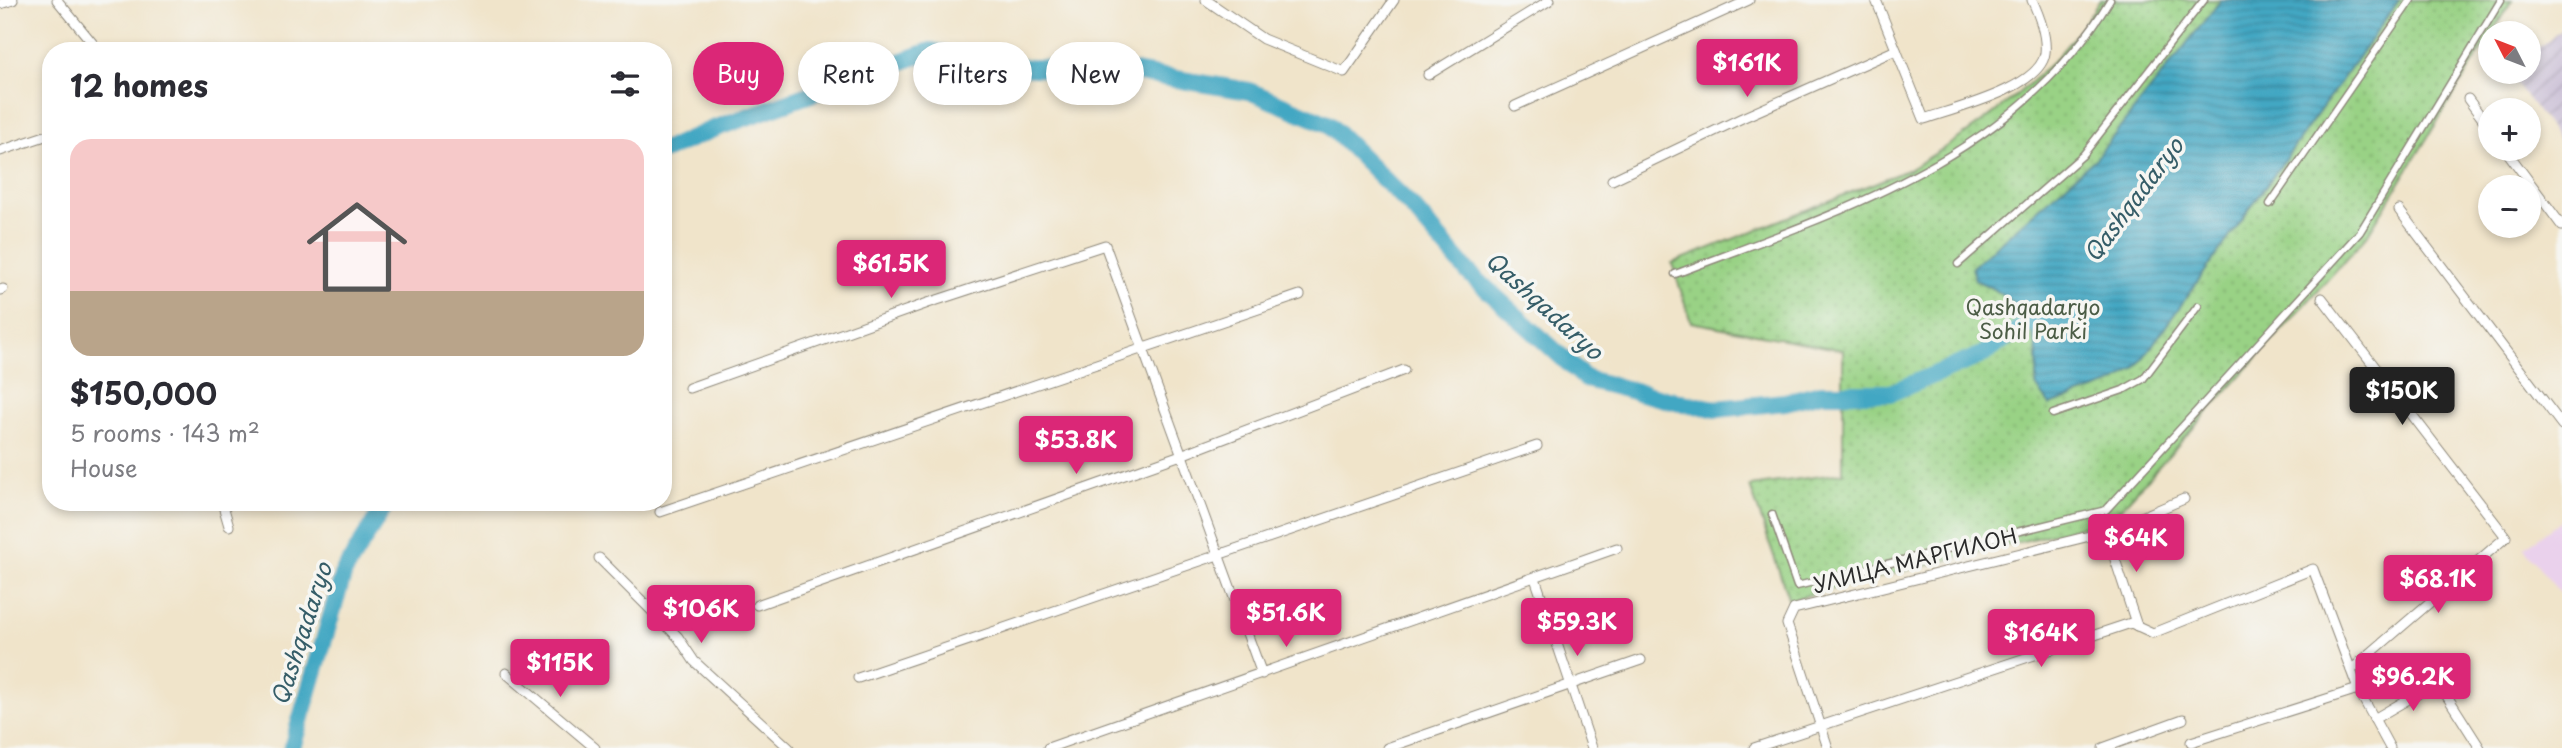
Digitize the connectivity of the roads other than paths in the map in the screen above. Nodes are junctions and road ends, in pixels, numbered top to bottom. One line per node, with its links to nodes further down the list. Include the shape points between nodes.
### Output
1 (13, 0): 13 (street)
2 (57, 0): 14 (street)
3 (1206, 0): 4 (street, via 1263,39 1344,72)
4 (1394, 0)
5 (1550, 0): 16 (street)
6 (1749, 0): 18 (street)
7 (1876, 0): 15 (street)
8 (2032, 0): 15 (street, via 2045,54 2038,69 2009,90 1924,119)
9 (2110, 0): 28 (street, via 2095,26 2037,92 1934,168)
10 (2204, 0): 27 (street, via 2083,155)
11 (2411, 0): 24 (street)
12 (2501, 0): 44 (street, via 2360,232 2106,510 1797,586)
13 (0, 5)
14 (92, 42)
15 (1896, 50): 23 (street)
16 (1428, 75)
17 (2468, 99): 19 (street)
18 (1515, 106)
19 (2478, 113)
20 (42, 137): 21 (street)
21 (0, 152)
22 (2514, 161): 26 (street)
23 (1612, 180)
24 (2270, 204)
25 (2399, 210): 36 (street)
26 (2562, 226)
27 (1958, 264)
28 (1675, 274)
29 (1300, 295): 32 (street)
30 (2322, 298): 54 (street, via 2505,537)
31 (2198, 306): 35 (street, via 2143,379)
32 (1143, 348): 34 (street, via 1105,246); 38 (street); 40 (street)
33 (1404, 370): 38 (street)
34 (689, 388)
35 (2053, 414)
36 (2562, 425)
37 (1537, 446): 48 (street)
38 (1181, 455): 48 (street); 51 (street)
39 (2184, 499): 46 (street, УЛИЦА МАРГИЛОН)
40 (672, 508)
41 (225, 511): 45 (street)
42 (663, 511): 43 (street)
43 (660, 512)
44 (1772, 513)
45 (229, 526)
46 (2106, 532): 52 (street); 62 (street, УЛИЦА МАРГИЛОН, via 1794,609 1787,624)
47 (1617, 548): 50 (street)
48 (1219, 556): 56 (street); 57 (street)
49 (599, 558): 65 (street, via 678,638 694,661)
50 (1535, 578): 56 (street); 58 (street)
51 (757, 605)
52 (2137, 626): 54 (street, via 2153,633 2313,569); 62 (street, via 2131,623)
53 (1641, 660): 58 (street)
54 (2351, 670): 59 (street)
55 (506, 673): 64 (street)
56 (1262, 674): 66 (street)
57 (859, 678)
58 (1571, 686): 67 (street); 68 (street)
59 (2358, 689): 61 (street); 63 (street)
60 (2183, 719): 71 (street)
61 (2374, 719): 72 (street); 73 (street, via 2438,682)
62 (1821, 727): 69 (street); 70 (street, УЛИЦА МАРГИЛОН)
63 (2192, 742)
64 (594, 748)
65 (789, 748)
66 (1048, 748)
67 (1387, 748)
68 (1592, 748)
69 (1754, 748)
70 (1828, 748)
71 (2103, 748)
72 (2390, 748)
73 (2480, 748)

